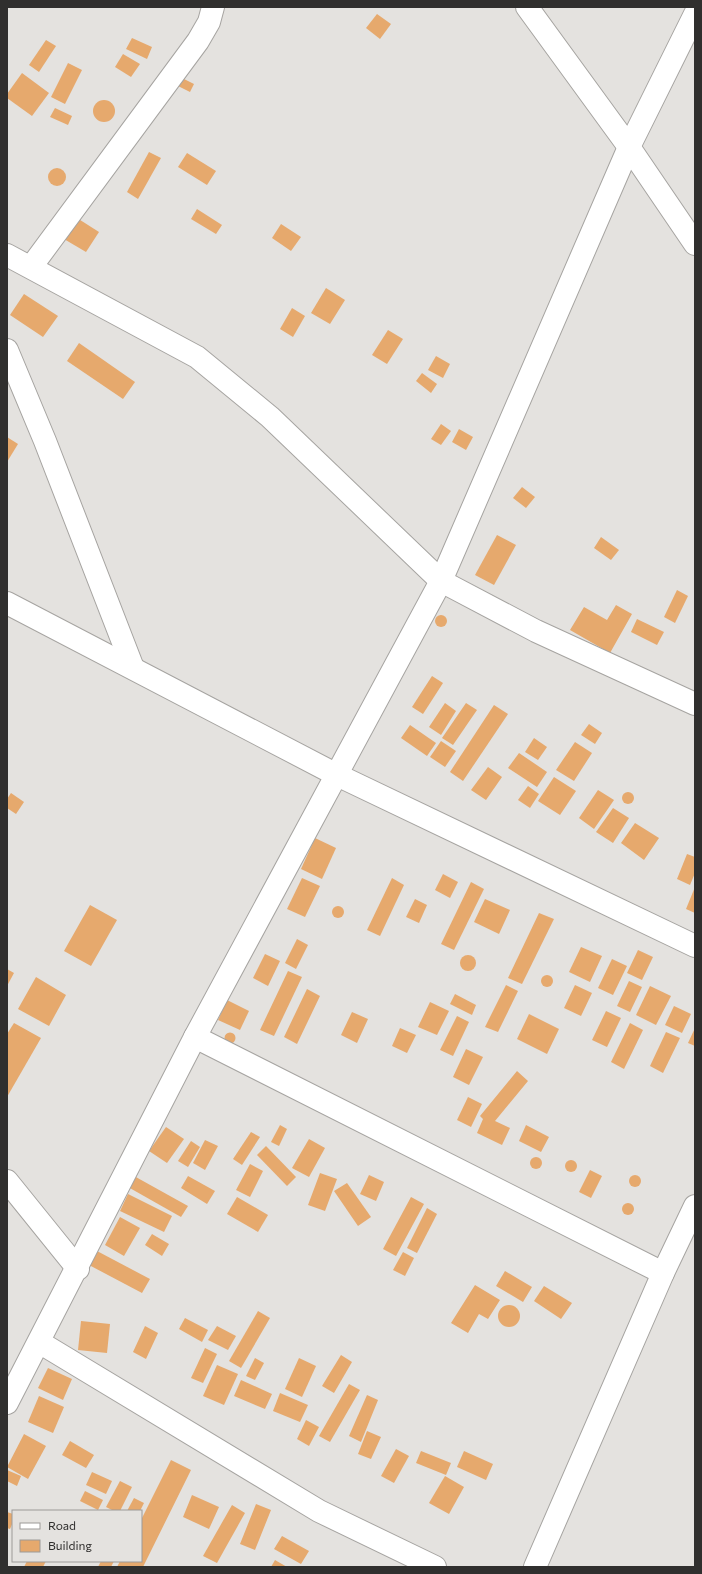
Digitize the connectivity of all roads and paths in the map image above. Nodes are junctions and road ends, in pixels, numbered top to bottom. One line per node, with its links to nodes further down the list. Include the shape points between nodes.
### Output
1 (213, 7): 7 (street, via 209,22 198,41)
2 (527, 7): 4 (street)
3 (695, 14): 4 (street)
4 (629, 147): 5 (street); 9 (street)
5 (695, 244)
6 (7, 255): 7 (street)
7 (31, 267): 9 (street, via 197,357 270,416)
8 (7, 350): 11 (street)
9 (440, 581): 12 (street, via 536,632); 13 (street)
10 (7, 603): 11 (street)
11 (133, 668): 13 (street)
12 (695, 704)
13 (336, 774): 14 (street); 15 (street)
14 (695, 946)
15 (196, 1037): 18 (street); 19 (street)
16 (7, 1181): 18 (street)
17 (695, 1206): 19 (street)
18 (78, 1268): 20 (street)
19 (663, 1272): 23 (street)
20 (39, 1342): 21 (street); 22 (street, via 319,1511)
21 (7, 1403)
22 (436, 1567)
23 (535, 1567)

